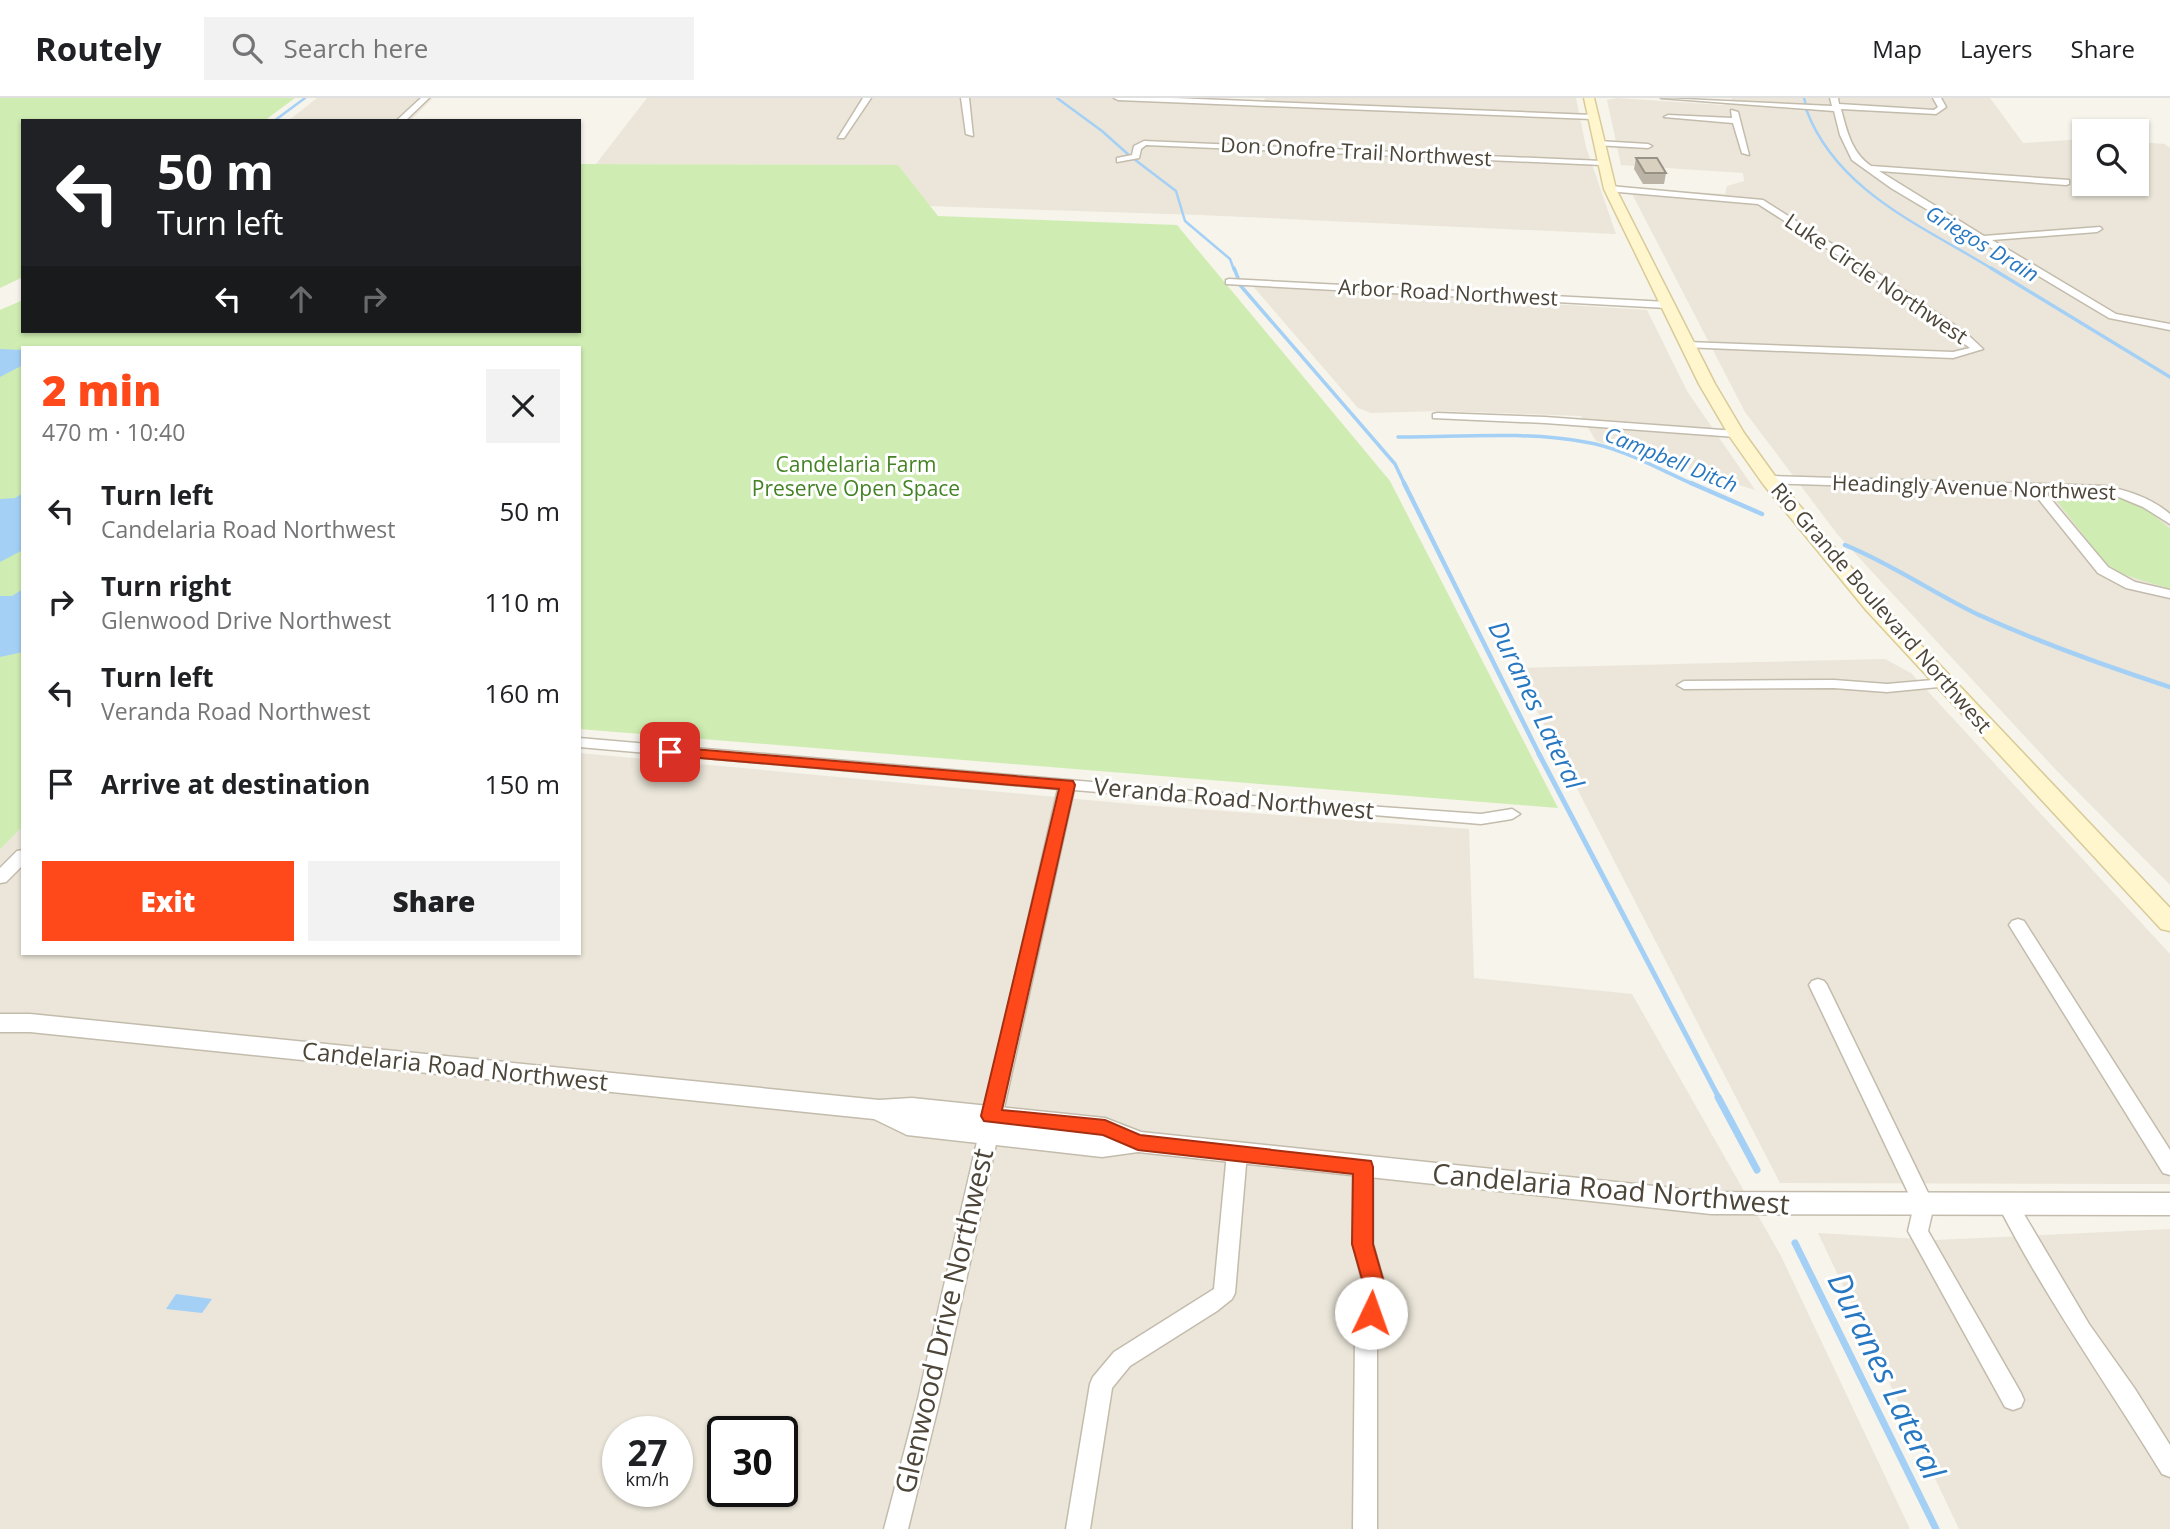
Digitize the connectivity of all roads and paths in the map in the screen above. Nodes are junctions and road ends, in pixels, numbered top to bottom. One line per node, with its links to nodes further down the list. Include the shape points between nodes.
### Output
1 (425, 98): 12 (street)
2 (867, 98): 15 (street)
3 (965, 98): 14 (street)
4 (1118, 98): 10 (street)
5 (1589, 98): 10 (main road, Rio Grande Boulevard Northwest)
6 (1665, 98): 8 (street)
7 (1937, 98): 9 (street, via 1942,107 1936,112)
8 (1727, 101): 9 (street); 13 (street)
9 (1836, 104): 21 (street, via 1855,158)
10 (1592, 117): 16 (main road, Rio Grande Boulevard Northwest)
11 (1668, 117): 13 (street)
12 (402, 119)
13 (1735, 121): 18 (street)
14 (970, 134)
15 (841, 136)
16 (1598, 143): 17 (street); 20 (main road, Rio Grande Boulevard Northwest)
17 (1648, 146)
18 (1746, 153)
19 (1119, 160): 20 (street, Don Onofre Trail Northwest, via 1138,154 1137,148 1144,143 1155,143)
20 (1602, 163): 23 (main road, Rio Grande Boulevard Northwest)
21 (1869, 168): 22 (street); 25 (street)
22 (2066, 182)
23 (1610, 190): 27 (main road, Rio Grande Boulevard Northwest); 29 (street, Luke Circle Northwest, via 1760,202 1881,279 1978,349 1952,355)
24 (2097, 229): 25 (street)
25 (1985, 238): 28 (street, via 2113,316)
26 (1229, 282): 27 (street, Arbor Road Northwest)
27 (1667, 305): 29 (main road, Rio Grande Boulevard Northwest)
28 (2170, 327)
29 (1687, 345): 31 (main road, Rio Grande Boulevard Northwest)
30 (1437, 416): 31 (street)
31 (1736, 434): 32 (main road, Rio Grande Boulevard Northwest)
32 (1769, 480): 33 (street, Headingly Avenue Northwest); 36 (main road, Rio Grande Boulevard Northwest)
33 (2036, 488): 34 (street, Headingly Avenue Northwest, via 2132,495); 35 (street, via 2103,570 2132,585)
34 (2170, 520)
35 (2170, 594)
36 (1944, 683): 37 (street, via 1887,688); 43 (main road, Rio Grande Boulevard Northwest)
37 (1684, 685)
38 (581, 742): 39 (street, Veranda Road Northwest)
39 (1068, 785): 40 (street, Veranda Road Northwest, via 1481,819); 49 (street, Glenwood Drive Northwest)
40 (1512, 814)
41 (21, 857): 42 (street)
42 (0, 878)
43 (2170, 923)
44 (2018, 925): 52 (street)
45 (1818, 985): 54 (street)
46 (0, 1015): 48 (street, Candelaria Road Northwest)
47 (0, 1023): 48 (street, Candelaria Road Northwest)
48 (30, 1023): 49 (street, Candelaria Road Northwest, via 879,1111 907,1125)
49 (989, 1125): 50 (street, Candelaria Road Northwest, via 1102,1147 1138,1142); 58 (street, Glenwood Drive Northwest, via 929,1403)
50 (1237, 1153): 51 (street, Candelaria Road Northwest); 59 (street, via 1224,1293 1122,1359 1101,1384)
51 (1363, 1167): 54 (street, Candelaria Road Northwest, via 1711,1203); 60 (street, via 1363,1244 1376,1293 1366,1334)
52 (2170, 1167)
53 (2170, 1204): 55 (street, Candelaria Road Northwest)
54 (1924, 1205): 55 (street, Candelaria Road Northwest); 56 (street, via 1918,1231)
55 (2008, 1205): 57 (street, via 2081,1331)
56 (2013, 1400)
57 (2170, 1466)
58 (896, 1529)
59 (1078, 1529)
60 (1365, 1529)

